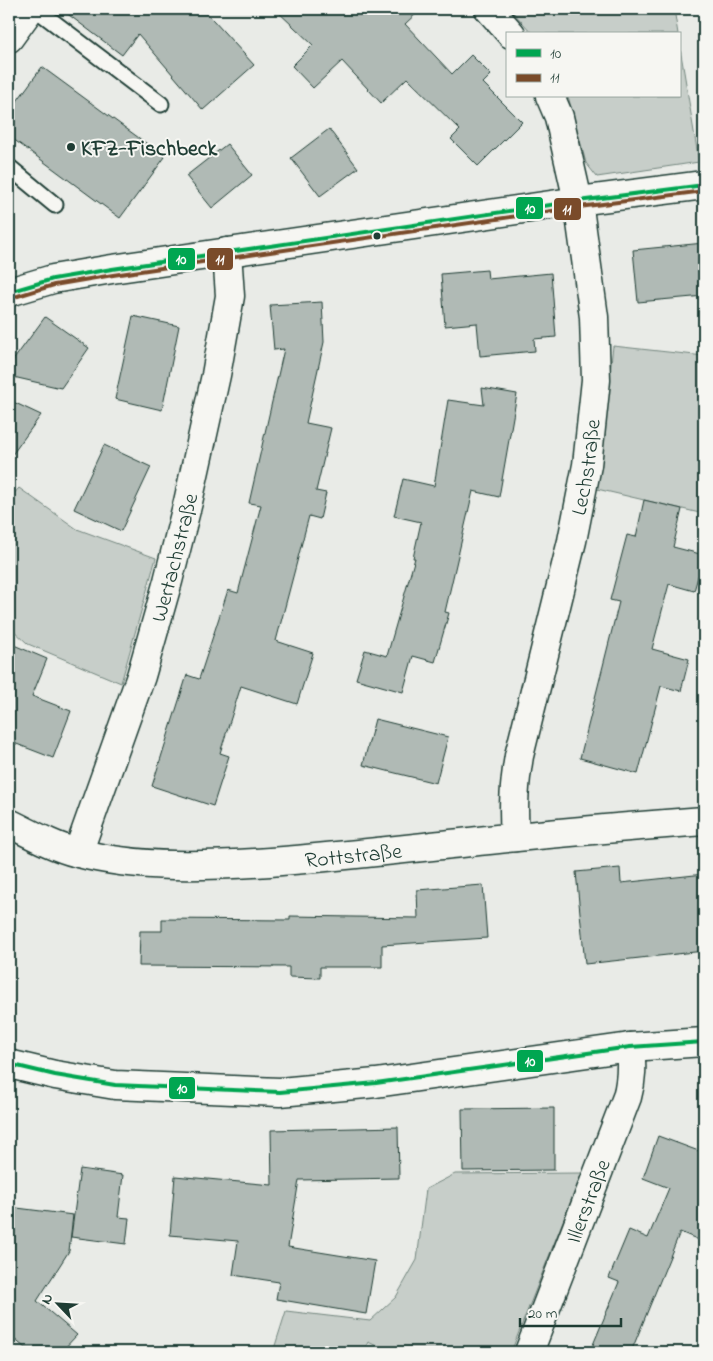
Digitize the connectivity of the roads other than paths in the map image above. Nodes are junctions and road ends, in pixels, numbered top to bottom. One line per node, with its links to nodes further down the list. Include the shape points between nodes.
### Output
1 (489, 9): 3 (street)
2 (21, 17): 5 (lane)
3 (509, 32)
4 (551, 98): 8 (street, Lechstraße, via 559,117)
5 (161, 104)
6 (9, 167): 9 (lane)
7 (704, 185): 8 (street)
8 (578, 202): 10 (street); 14 (street, Lechstraße, via 594,317 595,389 587,465 572,540 519,756 514,787)
9 (55, 205)
10 (227, 252): 11 (street, via 53,279); 15 (street, Wertachstraße, via 230,296 188,502 141,676)
11 (9, 292)
12 (704, 821): 14 (street, Rottstraße)
13 (9, 823): 15 (street, Rottstraße)
14 (515, 837): 15 (street, Rottstraße, via 335,857 219,865 154,864)
15 (78, 853)
16 (704, 1042): 17 (street)
17 (630, 1046): 18 (street, via 376,1083 280,1092 115,1085); 19 (street, Illerstraße, via 632,1065 627,1097)
18 (9, 1064)
19 (530, 1352)

